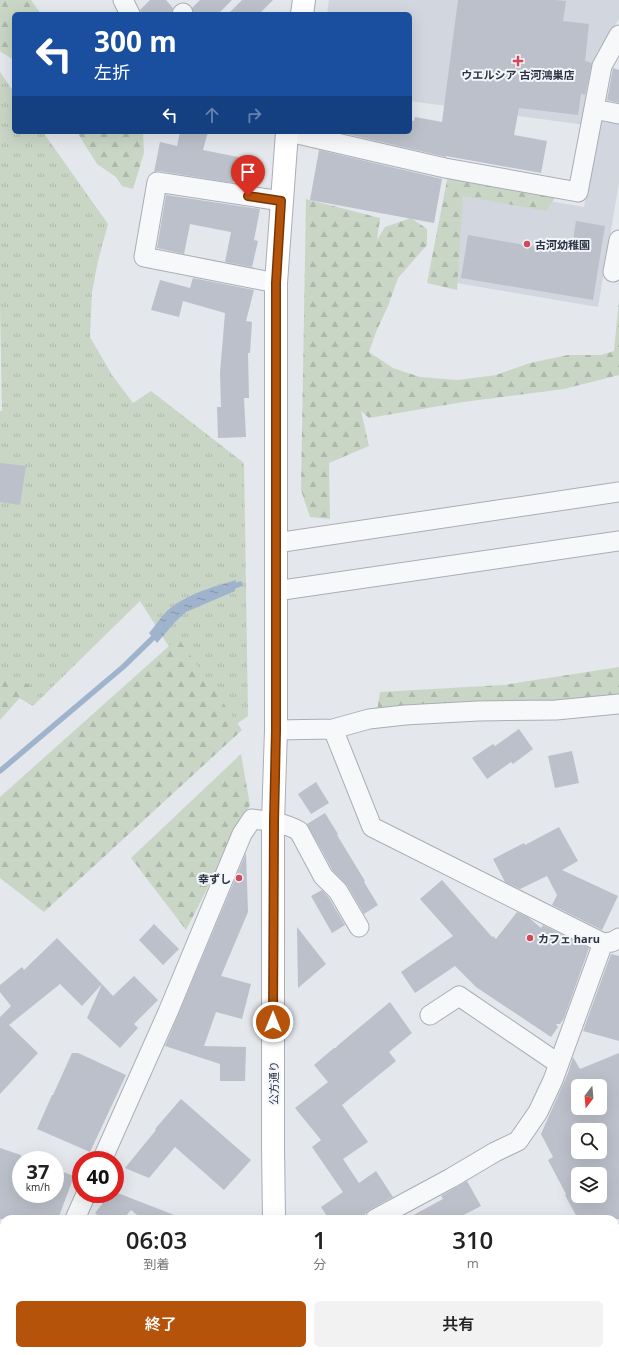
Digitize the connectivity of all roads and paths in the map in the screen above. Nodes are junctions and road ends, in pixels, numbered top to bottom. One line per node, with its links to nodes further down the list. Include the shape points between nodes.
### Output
1 (122, 0): 3 (street)
2 (304, 0): 4 (main road)
3 (129, 12)
4 (302, 12)
5 (619, 35): 6 (street, via 602,66)
6 (594, 109): 7 (street); 9 (street, via 578,192 445,168)
7 (619, 114)
8 (288, 134): 10 (main road, 公方通り)
9 (297, 134)
10 (281, 201): 13 (main road, 公方通り); 13 (street, via 157,182 144,257)
11 (619, 240): 12 (street)
12 (613, 272)
13 (276, 283): 16 (main road, 公方通り)
14 (619, 492): 16 (street)
15 (619, 541): 17 (street)
16 (276, 543): 17 (main road, 公方通り)
17 (276, 591): 20 (main road, 公方通り)
18 (619, 704): 19 (street, via 556,710 405,715 369,719)
19 (333, 729): 20 (street); 23 (street, via 372,827)
20 (276, 730): 21 (main road, 公方通り)
21 (274, 822): 22 (street, via 299,830 323,876 338,891); 26 (street, via 252,819 242,834 168,1012); 29 (main road, 公方通り)
22 (359, 927)
23 (611, 941): 25 (street)
24 (430, 1016): 25 (street, via 459,996)
25 (559, 1064): 30 (street, via 538,1112 518,1141)
26 (106, 1151)
27 (82, 1203): 28 (street)
28 (77, 1215)
29 (274, 1215)
30 (382, 1215)

